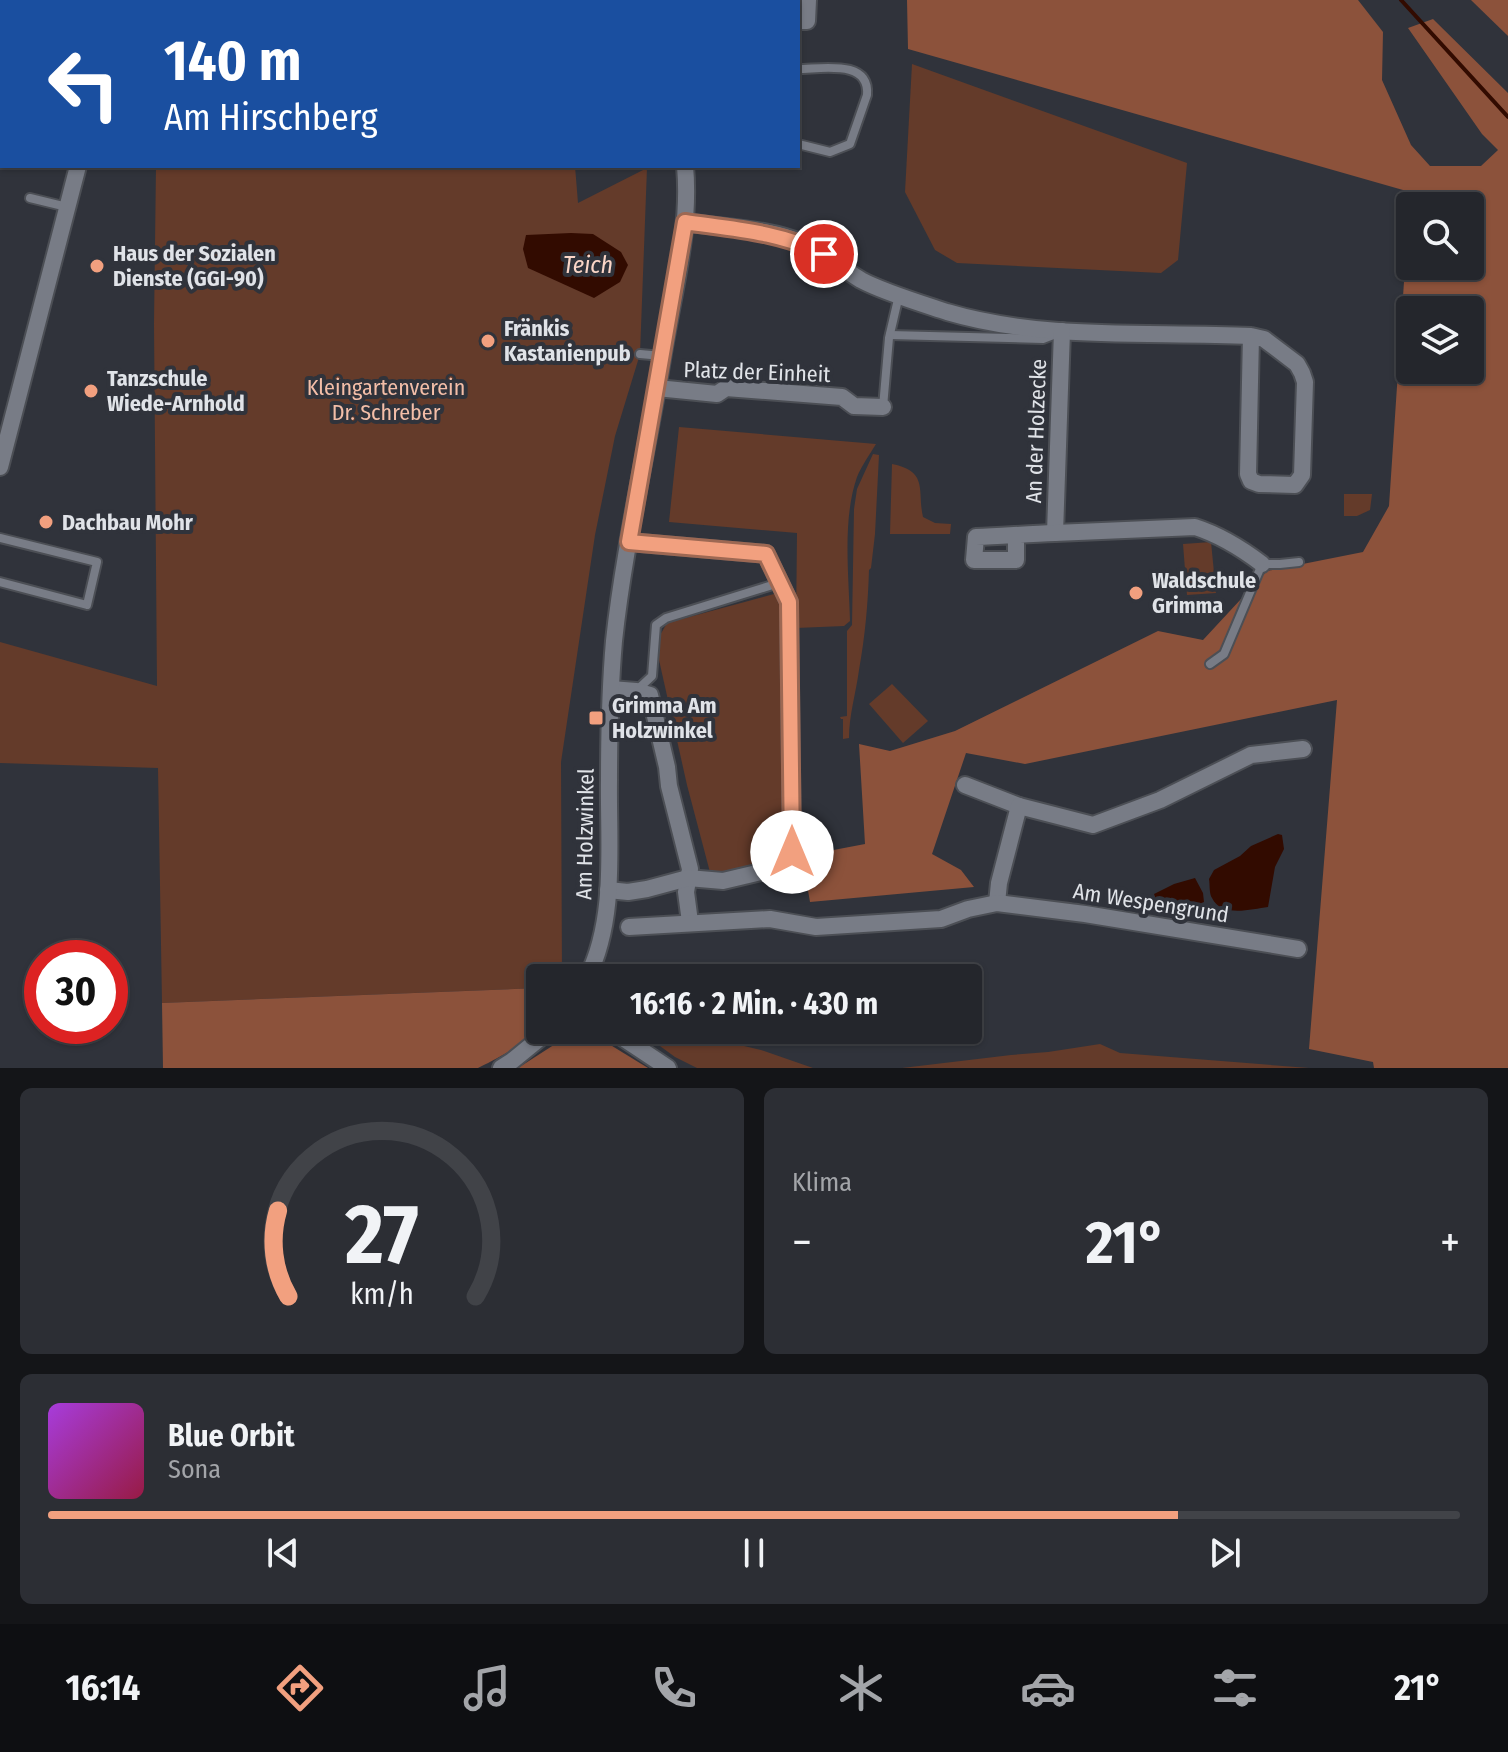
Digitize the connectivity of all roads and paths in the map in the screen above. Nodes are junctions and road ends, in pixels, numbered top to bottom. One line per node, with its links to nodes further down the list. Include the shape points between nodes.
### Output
1 (808, 0): 2 (street, via 807,21)
2 (800, 21)
3 (800, 69): 4 (lane, via 849,69 864,78 868,88 850,144 830,152)
4 (800, 144)
5 (77, 168): 8 (street)
6 (685, 168): 9 (street, Am Holzwinkel)
7 (30, 198): 8 (lane)
8 (67, 207): 18 (street)
9 (685, 222): 10 (street, An der Holzecke, via 804,244 862,281); 15 (street, Am Holzwinkel)
10 (899, 295): 11 (street, An der Holzecke, via 1004,325); 12 (lane, Platz der Einheit)
11 (1062, 331): 12 (lane, via 1043,339); 13 (street, An der Holzecke); 19 (street, An der Holzecke)
12 (890, 335): 17 (lane, Platz der Einheit)
13 (1251, 336): 13 (street, An der Holzecke, via 1248,474 1259,484 1295,485 1302,475 1305,382 1297,364 1264,339)
14 (640, 354): 15 (lane)
15 (662, 356): 16 (street, Am Holzwinkel)
16 (657, 388): 17 (street, Platz der Einheit, via 842,397 854,406); 22 (street, Am Holzwinkel)
17 (883, 407)
18 (0, 467)
19 (1055, 533): 20 (street, An der Holzecke); 24 (street, An der Holzecke, via 1195,527 1215,533)
20 (1016, 535)
21 (0, 538): 25 (lane, via 97,562 87,605)
22 (629, 542): 26 (street, via 766,554); 28 (street, Am Holzwinkel)
23 (1299, 562): 24 (lane)
24 (1262, 564): 27 (lane, via 1224,654)
25 (0, 582)
26 (780, 583): 29 (lane, via 656,625 652,676); 33 (street, via 790,615 792,852 786,861 754,874 723,881)
27 (1210, 664)
28 (611, 689): 29 (street); 34 (street, Am Holzwinkel)
29 (636, 691): 33 (street, via 650,695)
30 (1303, 749): 32 (street, via 1251,755 1160,800 1093,825)
31 (965, 785): 32 (street)
32 (1019, 806): 35 (street)
33 (688, 878): 34 (street, via 628,892); 36 (street)
34 (608, 890): 39 (street, Am Holzwinkel)
35 (997, 903): 36 (street, Am Wespengrund, via 941,919 816,927 770,919); 38 (street, Am Wespengrund)
36 (690, 922): 37 (street, Am Wespengrund)
37 (629, 927)
38 (1298, 949)
39 (594, 964)
40 (534, 1044): 42 (street)
41 (632, 1044): 43 (street)
42 (501, 1068)
43 (668, 1068)

